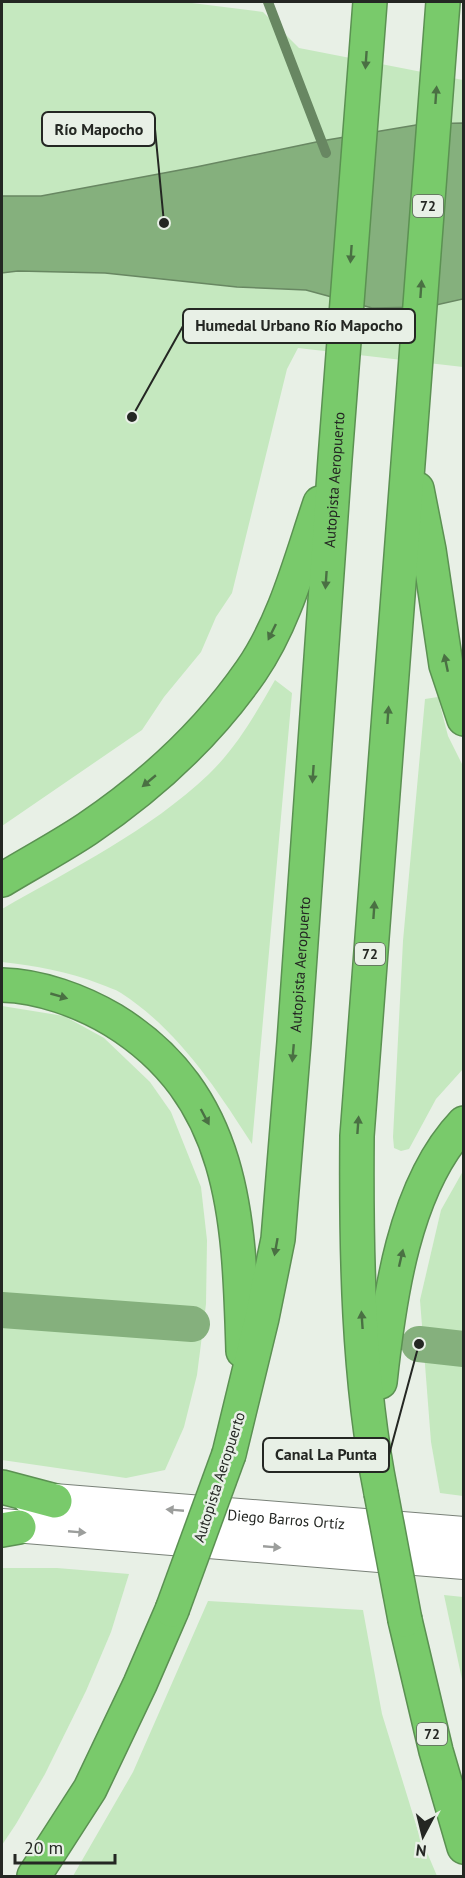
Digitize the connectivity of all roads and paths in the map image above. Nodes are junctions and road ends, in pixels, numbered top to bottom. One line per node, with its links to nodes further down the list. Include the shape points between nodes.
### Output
1 (370, 2): 4 (highway, Autopista Aeropuerto, one-way to 4)
2 (443, 2): 3 (highway, 72, one-way to 2)
3 (409, 446): 5 (highway, one-way to 3, via 446,665); 10 (highway, 72, one-way to 3, via 359,1281 357,1136)
4 (334, 459): 6 (highway, one-way to 6, via 290,593 252,670 183,752 88,828); 9 (highway, Autopista Aeropuerto, one-way to 9, via 278,1239)
5 (464, 719)
6 (2, 880)
7 (2, 985): 9 (highway, one-way to 9, via 71,999 127,1029 174,1071 208,1122 234,1208)
8 (464, 1123): 10 (highway, one-way to 8, via 383,1354 409,1224 438,1156)
9 (244, 1397): 17 (highway, Autopista Aeropuerto, bridge, via 229,1454 172,1610)
10 (377, 1478): 18 (highway, 72, bridge, via 405,1620)
11 (2, 1487): 13 (highway)
12 (2, 1496): 13 (street, Diego Barros Ortíz)
13 (55, 1501): 15 (street, Diego Barros Ortíz, one-way to 13)
14 (7, 1527): 16 (street, Diego Barros Ortíz, one-way to 16)
15 (464, 1533)
16 (464, 1563)
17 (90, 1789): 19 (highway); 20 (highway, Autopista Aeropuerto)
18 (464, 1847)
19 (7, 1876)
20 (34, 1876)

